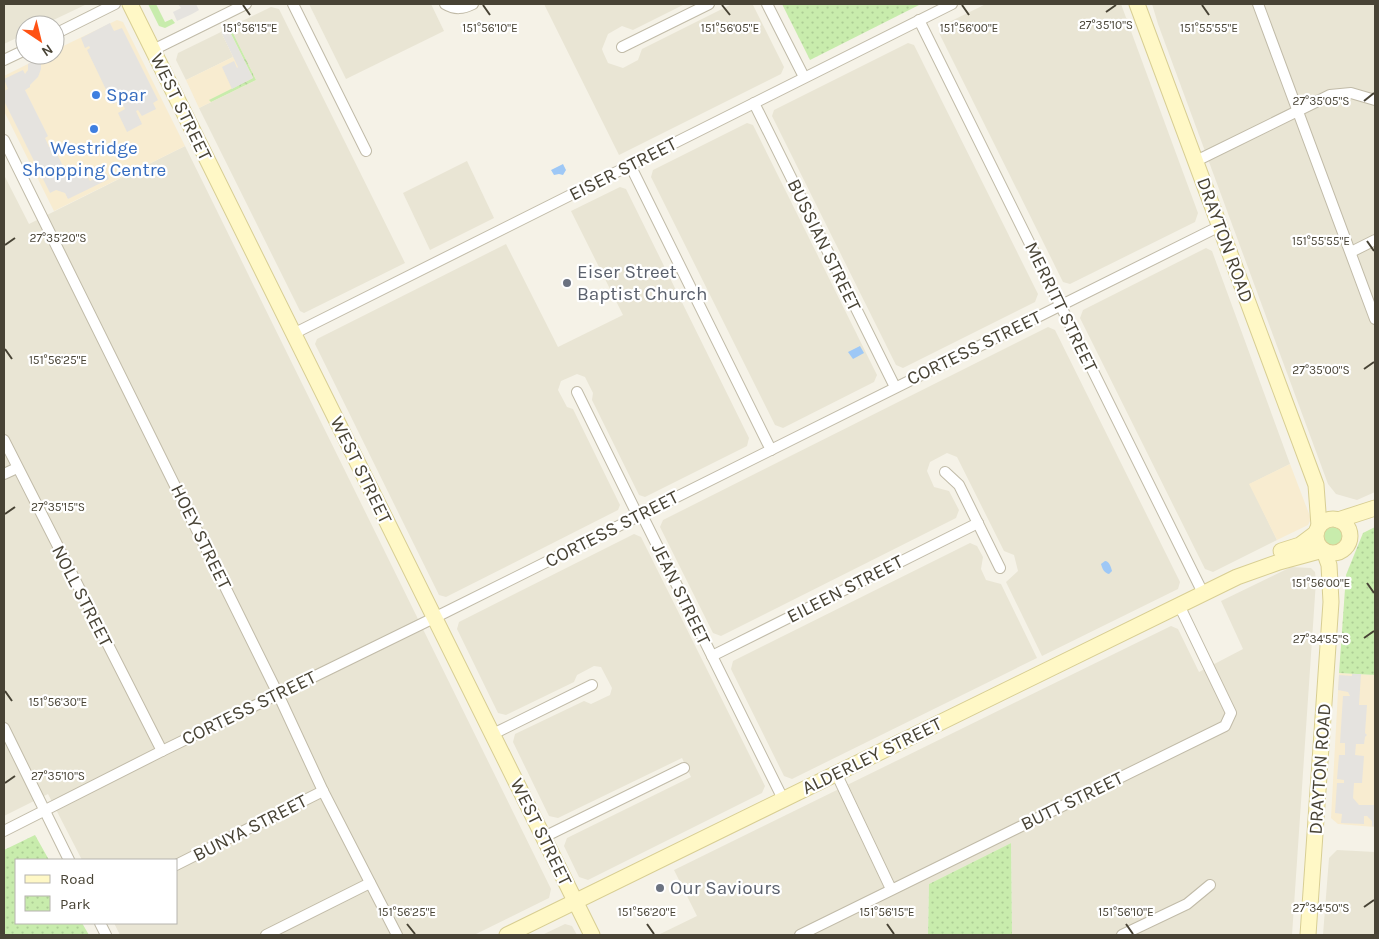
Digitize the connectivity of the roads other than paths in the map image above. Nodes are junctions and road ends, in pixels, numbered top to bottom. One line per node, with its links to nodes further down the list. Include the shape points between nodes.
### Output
1 (116, 4): 13 (street)
2 (130, 4): 15 (main road, WEST STREET)
3 (246, 4): 15 (street)
4 (293, 4): 21 (street)
5 (473, 4): 11 (street, via 460,8)
6 (709, 4): 14 (street)
7 (767, 4): 16 (street)
8 (952, 4): 12 (street, EISER STREET)
9 (1137, 4): 22 (main road, DRAYTON ROAD)
10 (1259, 4): 19 (street)
11 (447, 5)
12 (919, 20): 16 (street, EISER STREET); 27 (street, MERRITT STREET)
13 (65, 29)
14 (622, 47)
15 (154, 50): 29 (main road, WEST STREET)
16 (804, 77): 18 (street, EISER STREET)
17 (1375, 100): 19 (street, via 1357,94 1338,93)
18 (754, 103): 23 (street, EISER STREET); 30 (street, BUSSIAN STREET)
19 (1298, 110): 22 (street); 26 (street)
20 (4, 140): 53 (street, HOEY STREET)
21 (366, 151)
22 (1196, 161): 24 (main road, DRAYTON ROAD)
23 (630, 165): 29 (street, EISER STREET); 33 (street)
24 (1220, 226): 27 (street, CORTESS STREET); 37 (main road, DRAYTON ROAD)
25 (1375, 240): 26 (street)
26 (1351, 252): 28 (street)
27 (1060, 305): 30 (street, CORTESS STREET); 47 (street, MERRITT STREET)
28 (1375, 319)
29 (293, 334): 50 (main road, WEST STREET)
30 (895, 387): 33 (street, CORTESS STREET)
31 (576, 392): 39 (street, JEAN STREET)
32 (4, 440): 34 (street, NOLL STREET)
33 (771, 450): 39 (street, CORTESS STREET)
34 (17, 468): 36 (street); 56 (street, NOLL STREET)
35 (945, 472): 41 (street, via 959,485)
36 (4, 474)
37 (1312, 476): 40 (main road, DRAYTON ROAD); 42 (main road, DRAYTON ROAD, via 1316,485)
38 (1375, 509): 40 (main road); 43 (main road)
39 (640, 515): 50 (street, CORTESS STREET); 51 (street, JEAN STREET)
40 (1337, 520): 42 (main road, via 1327,521); 43 (main road, via 1347,527)
41 (978, 523): 45 (street); 51 (street, EILEEN STREET)
42 (1318, 530): 44 (main road, via 1317,542); 46 (main road, ALDERLEY STREET, via 1300,545 1263,559)
43 (1346, 543): 44 (main road, via 1333,553); 48 (main road, DRAYTON ROAD)
44 (1324, 550): 46 (main road, ALDERLEY STREET); 48 (main road, DRAYTON ROAD, via 1329,565)
45 (1000, 568)
46 (1237, 577): 47 (main road, ALDERLEY STREET)
47 (1203, 593): 49 (main road, ALDERLEY STREET)
48 (1331, 602): 76 (main road, DRAYTON ROAD)
49 (1179, 605): 58 (main road, ALDERLEY STREET); 68 (street, BUTT STREET, via 1231,713 1224,726)
50 (435, 618): 53 (street, CORTESS STREET); 55 (main road, WEST STREET)
51 (712, 656): 60 (street, JEAN STREET)
52 (592, 685): 55 (street)
53 (278, 694): 56 (street, CORTESS STREET); 59 (street, HOEY STREET)
54 (4, 728): 61 (street)
55 (492, 734): 63 (main road, WEST STREET)
56 (162, 751): 61 (street, CORTESS STREET)
57 (684, 768): 63 (street)
58 (836, 773): 60 (main road, ALDERLEY STREET); 68 (street)
59 (323, 791): 65 (street, BUNYA STREET); 66 (street, HOEY STREET)
60 (784, 799): 69 (main road, ALDERLEY STREET)
61 (45, 810): 62 (street, CORTESS STREET); 64 (street)
62 (4, 831)
63 (544, 837): 69 (main road, WEST STREET)
64 (69, 859)
65 (178, 864)
66 (370, 883): 70 (street); 71 (street, HOEY STREET)
67 (1210, 885): 75 (street, via 1187,904)
68 (892, 889): 74 (street, BUTT STREET)
69 (576, 901): 72 (main road, ALDERLEY STREET); 73 (main road, WEST STREET)
70 (266, 935)
71 (396, 935)
72 (507, 935)
73 (592, 935)
74 (800, 935)
75 (1122, 935)
76 (1308, 935)

